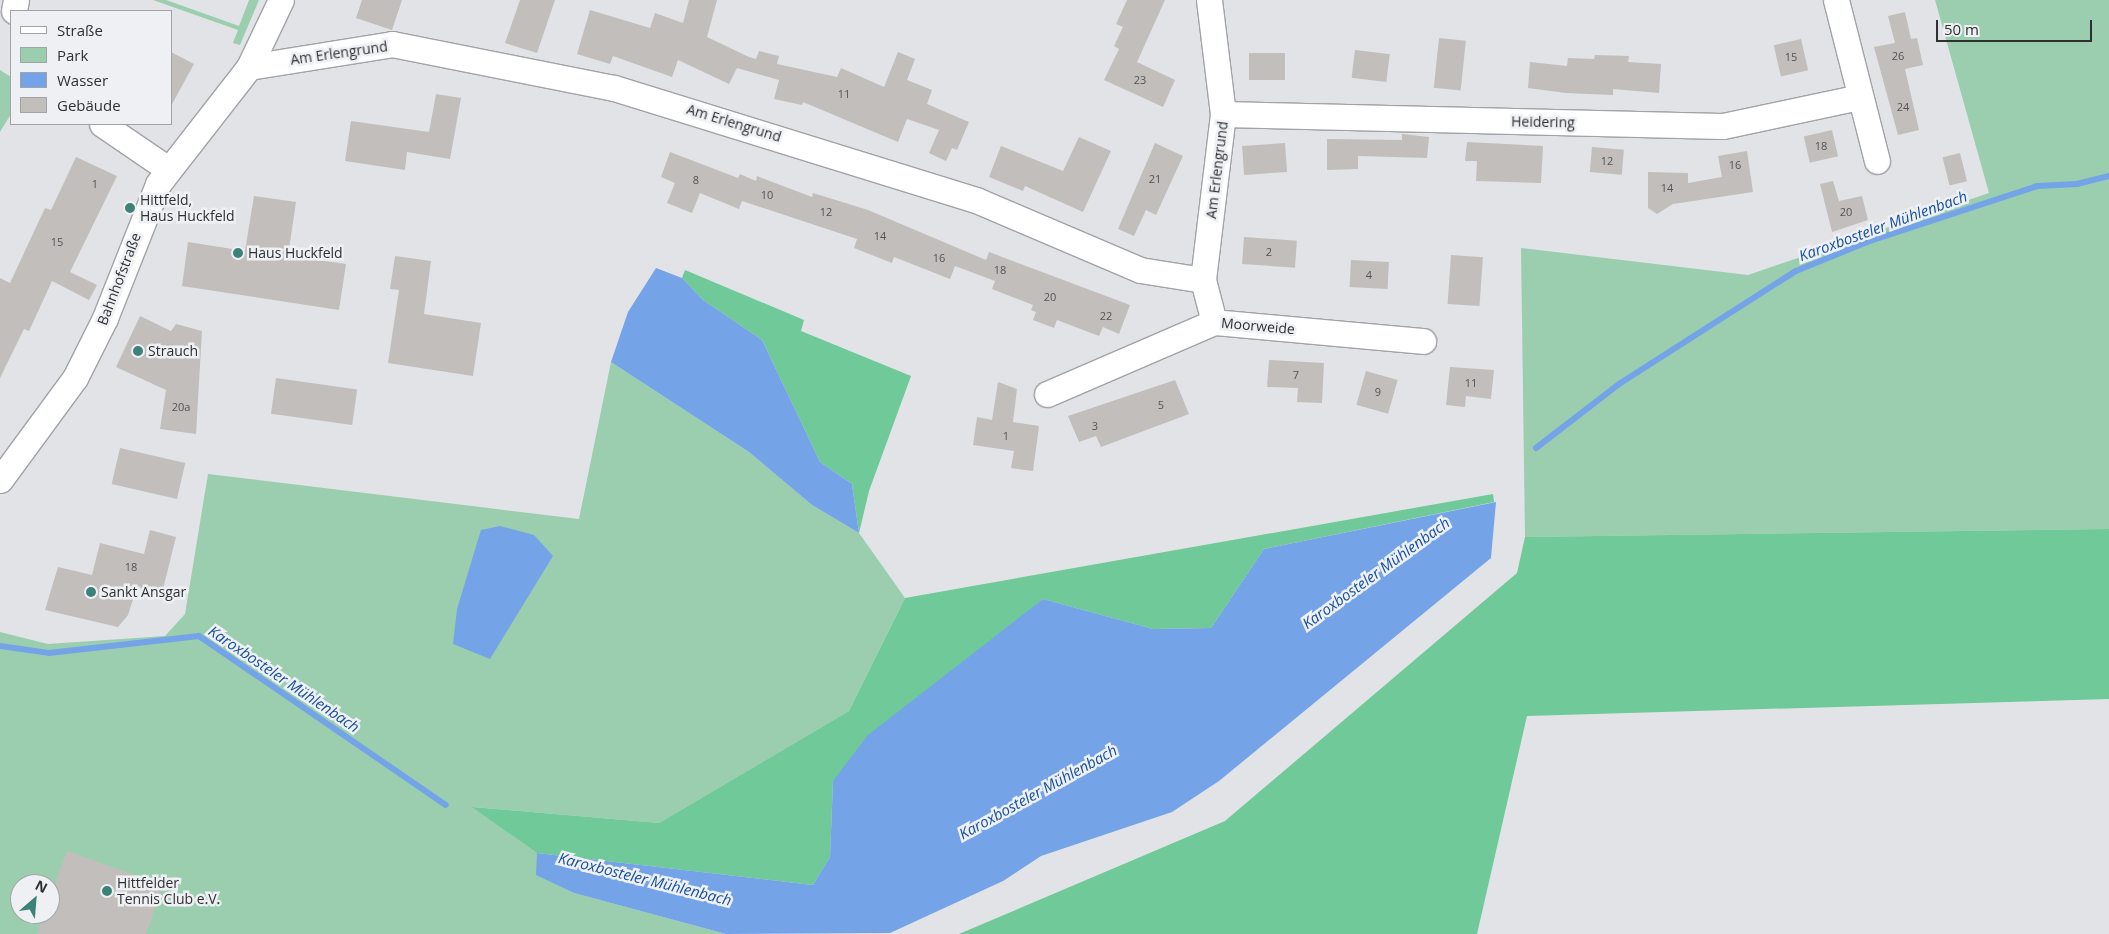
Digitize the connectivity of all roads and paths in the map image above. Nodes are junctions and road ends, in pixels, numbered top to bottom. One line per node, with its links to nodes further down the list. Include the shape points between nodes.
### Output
1 (281, 0): 4 (street, Bahnhofstraße)
2 (1209, 0): 6 (street, Am Erlengrund)
3 (1836, 0): 5 (street)
4 (249, 67): 9 (street, Bahnhofstraße); 10 (street, Am Erlengrund, via 392,44 614,88 976,200 1140,270)
5 (1860, 97): 6 (street, Heidering, via 1723,126); 8 (street)
6 (1223, 114): 10 (street, Am Erlengrund)
7 (103, 125): 9 (street)
8 (1877, 160)
9 (168, 169): 14 (street, Bahnhofstraße, via 143,215 105,318 75,378)
10 (1203, 280): 11 (street, Am Erlengrund)
11 (1214, 322): 12 (street, Moorweide); 13 (street, Moorweide)
12 (1423, 342)
13 (1046, 394)
14 (5, 465)

